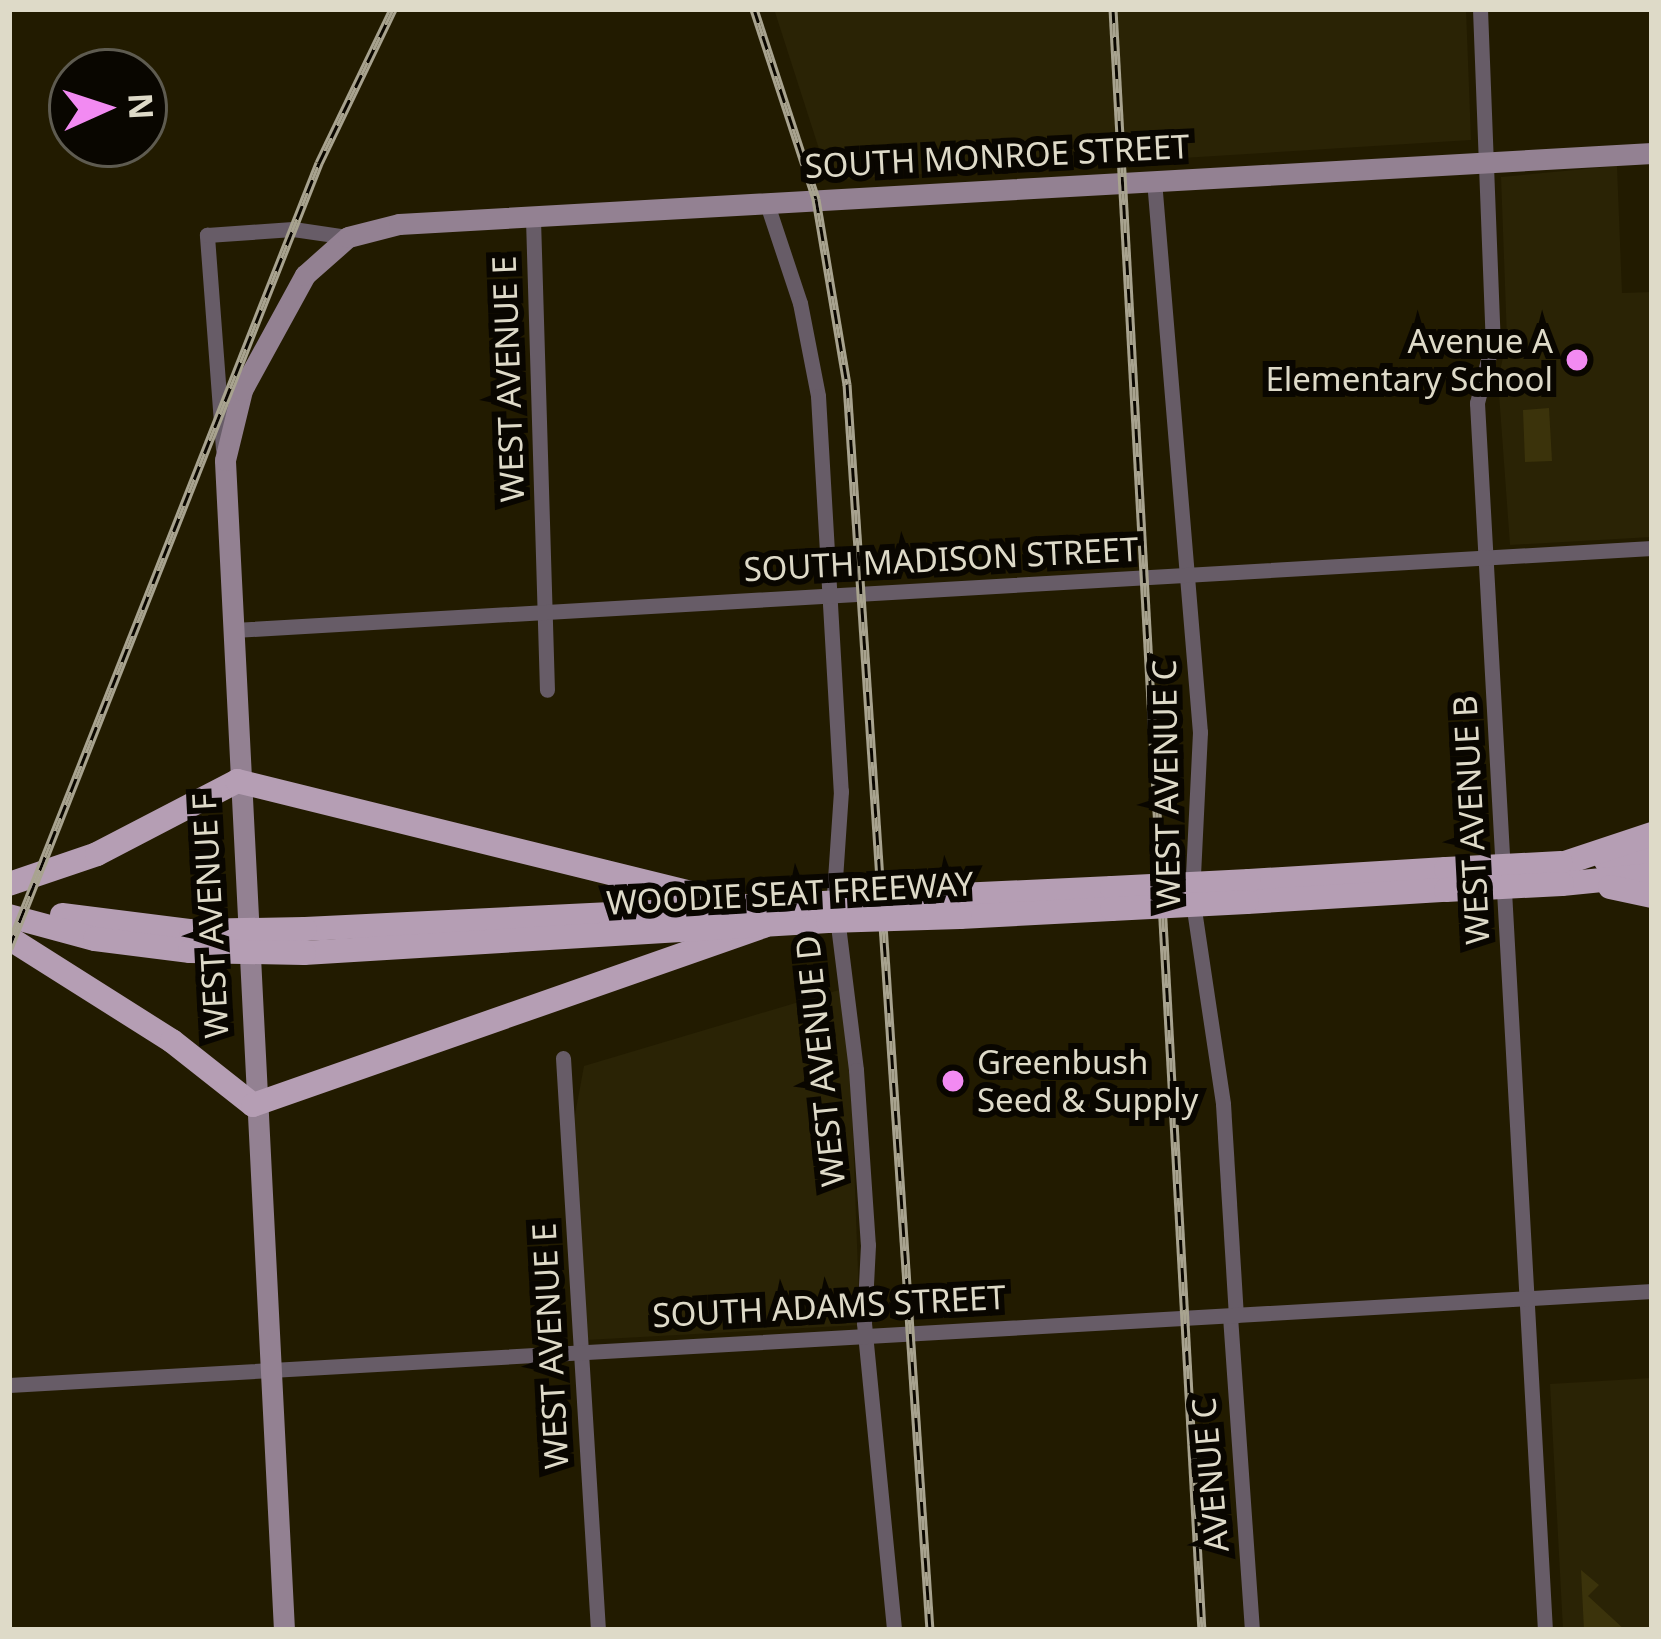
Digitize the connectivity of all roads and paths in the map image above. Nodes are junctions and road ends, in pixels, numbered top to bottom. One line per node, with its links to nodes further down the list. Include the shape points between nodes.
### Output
1 (1480, 9): 3 (street, WEST AVENUE B)
2 (1652, 153): 3 (street, SOUTH MONROE STREET)
3 (1486, 161): 4 (street, SOUTH MONROE STREET); 10 (street, WEST AVENUE B, via 1493,340 1477,403)
4 (1154, 180): 5 (street, SOUTH MONROE STREET); 11 (street, WEST AVENUE C)
5 (767, 204): 6 (street, SOUTH MONROE STREET); 12 (street, WEST AVENUE D, via 800,302 818,396)
6 (533, 219): 7 (street, SOUTH MONROE STREET, via 399,224); 13 (street, WEST AVENUE E)
7 (349, 237): 8 (street, WEST AVENUE F, via 305,275 273,325 242,390); 8 (street, via 293,229 208,235)
8 (225, 460): 14 (street, WEST AVENUE F)
9 (1652, 548): 10 (street, SOUTH MADISON STREET)
10 (1486, 557): 11 (street, SOUTH MADISON STREET); 31 (street, WEST AVENUE B)
11 (1190, 575): 12 (street, SOUTH MADISON STREET); 32 (street, WEST AVENUE C, via 1200,732 1192,896 1223,1104)
12 (831, 596): 13 (street, SOUTH MADISON STREET); 33 (street, WEST AVENUE D, via 841,791 834,893 856,1070)
13 (544, 609): 14 (street, SOUTH MADISON STREET); 15 (street, WEST AVENUE E)
14 (234, 630): 16 (street, WEST AVENUE F)
15 (548, 689)
16 (237, 781): 21 (main road, via 97,854); 25 (main road); 29 (street, WEST AVENUE F)
17 (1652, 834): 19 (main road)
18 (1652, 858): 19 (main road)
19 (1567, 874): 20 (main road); 22 (main road); 25 (main road, WOODIE SEAT FREEWAY, bridge)
20 (1652, 875)
21 (9, 884)
22 (1652, 896)
23 (9, 904): 27 (main road, WOODIE SEAT FREEWAY)
24 (9, 916): 27 (main road, WOODIE SEAT FREEWAY, via 95,939)
25 (756, 916): 27 (main road, WOODIE SEAT FREEWAY, bridge); 29 (main road)
26 (9, 938): 29 (main road, via 172,1041)
27 (190, 941)
28 (563, 1058): 34 (street, WEST AVENUE E)
29 (253, 1105): 35 (street, WEST AVENUE F)
30 (1652, 1291): 31 (street, SOUTH ADAMS STREET)
31 (1526, 1298): 32 (street, SOUTH ADAMS STREET); 41 (street, WEST AVENUE B)
32 (1233, 1316): 33 (street, SOUTH ADAMS STREET); 40 (street, AVENUE C)
33 (867, 1334): 34 (street, SOUTH ADAMS STREET); 39 (street, WEST AVENUE D)
34 (580, 1350): 35 (street, SOUTH ADAMS STREET); 38 (street, WEST AVENUE E)
35 (270, 1370): 36 (street, SOUTH ADAMS STREET); 37 (street, WEST AVENUE F)
36 (9, 1384)
37 (284, 1630)
38 (598, 1630)
39 (894, 1630)
40 (1252, 1630)
41 (1545, 1630)

